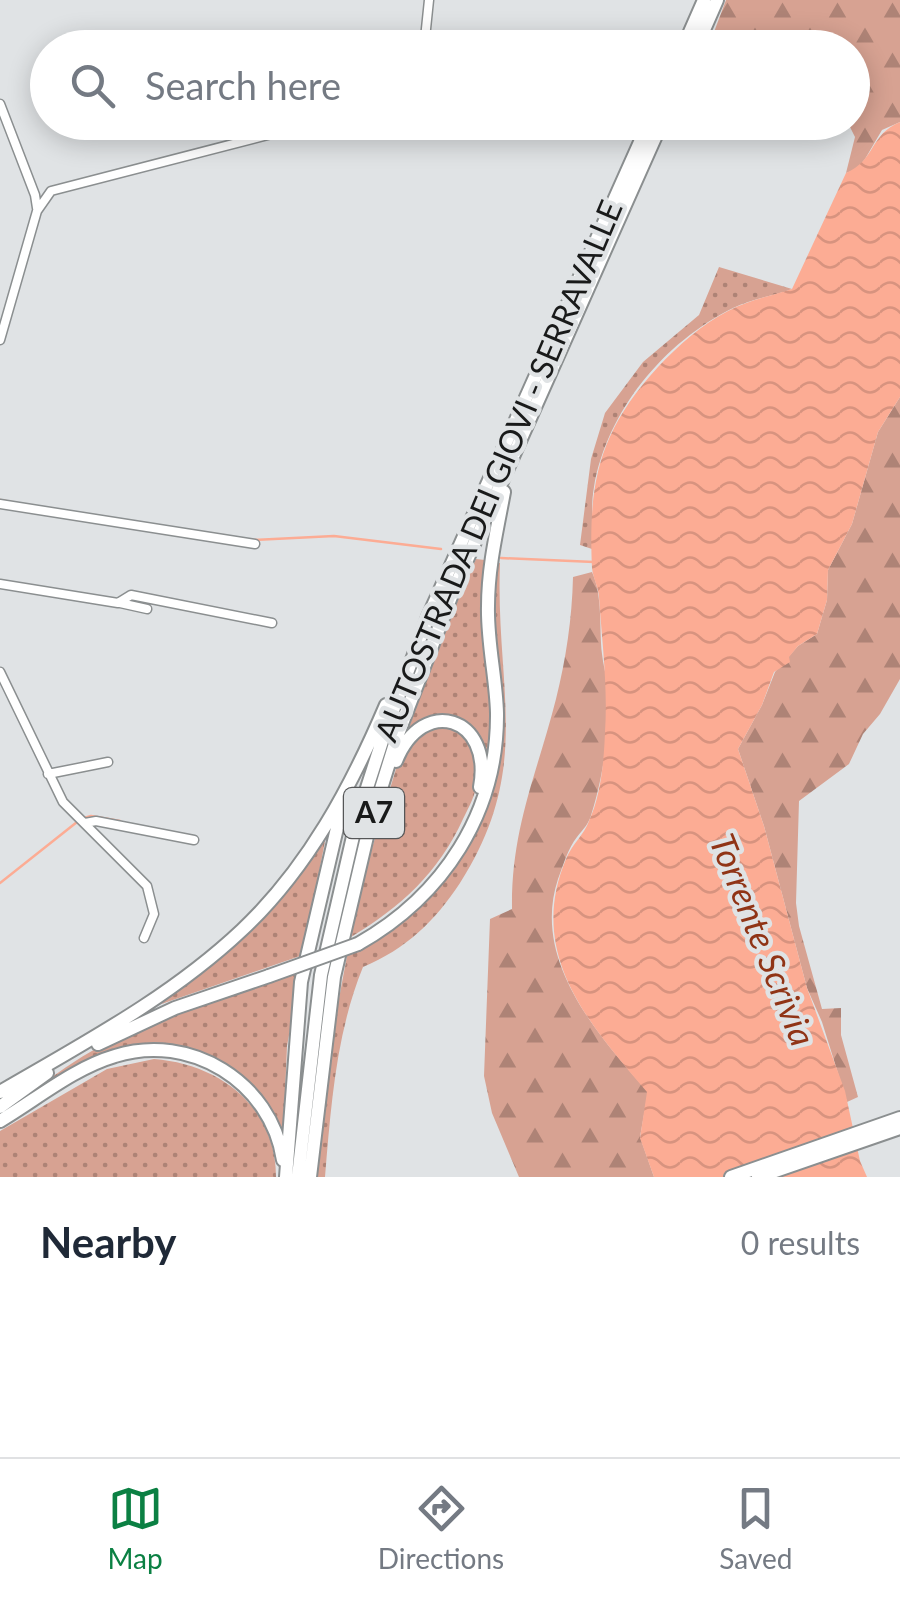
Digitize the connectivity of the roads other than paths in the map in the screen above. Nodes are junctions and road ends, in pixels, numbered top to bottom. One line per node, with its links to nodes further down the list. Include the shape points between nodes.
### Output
1 (429, 0): 4 (street)
2 (704, 0): 5 (highway)
3 (717, 0): 6 (highway)
4 (426, 30)
5 (691, 30)
6 (704, 30)
7 (0, 104): 11 (street)
8 (248, 140): 11 (street, via 60,188 47,193)
9 (641, 140): 19 (highway, AUTOSTRADA DEI GIOVI - SERRAVALLE / A7)
10 (654, 140): 13 (highway, AUTOSTRADA DEI GIOVI - SERRAVALLE / A7)
11 (37, 211): 12 (street)
12 (0, 340)
13 (508, 468): 26 (highway, AUTOSTRADA DEI GIOVI - SERRAVALLE / A7, via 432,642); 29 (highway, via 489,580 496,743 480,812 431,889 396,920)
14 (0, 504): 15 (street)
15 (255, 544)
16 (0, 584): 17 (street)
17 (120, 603): 18 (street); 20 (street, via 131,596)
18 (147, 609)
19 (428, 617): 24 (highway); 38 (highway, AUTOSTRADA DEI GIOVI - SERRAVALLE / A7, via 376,759 338,894 313,1023)
20 (272, 623)
21 (0, 672): 23 (street)
22 (108, 762): 23 (street)
23 (48, 774): 25 (street)
24 (351, 781): 31 (highway, via 325,828 244,928); 37 (highway, via 301,982)
25 (86, 824): 27 (street); 28 (street, via 147,886 154,910)
26 (370, 824): 29 (highway, via 399,754 420,727 447,721 473,736 481,752 481,780 452,852 408,902); 39 (highway, AUTOSTRADA DEI GIOVI - SERRAVALLE / A7, via 332,994)
27 (194, 840)
28 (144, 938)
29 (356, 941): 30 (highway, bridge)
30 (269, 973): 31 (highway, via 188,996); 32 (highway, via 160,1014)
31 (100, 1034): 33 (highway)
32 (56, 1066): 33 (highway); 34 (highway)
33 (0, 1096)
34 (0, 1106)
35 (0, 1120): 37 (highway, via 115,1056 179,1052 222,1068 264,1107)
36 (895, 1124): 40 (highway); 41 (highway)
37 (285, 1177)
38 (298, 1177)
39 (310, 1177)
40 (731, 1177)
41 (758, 1177)

